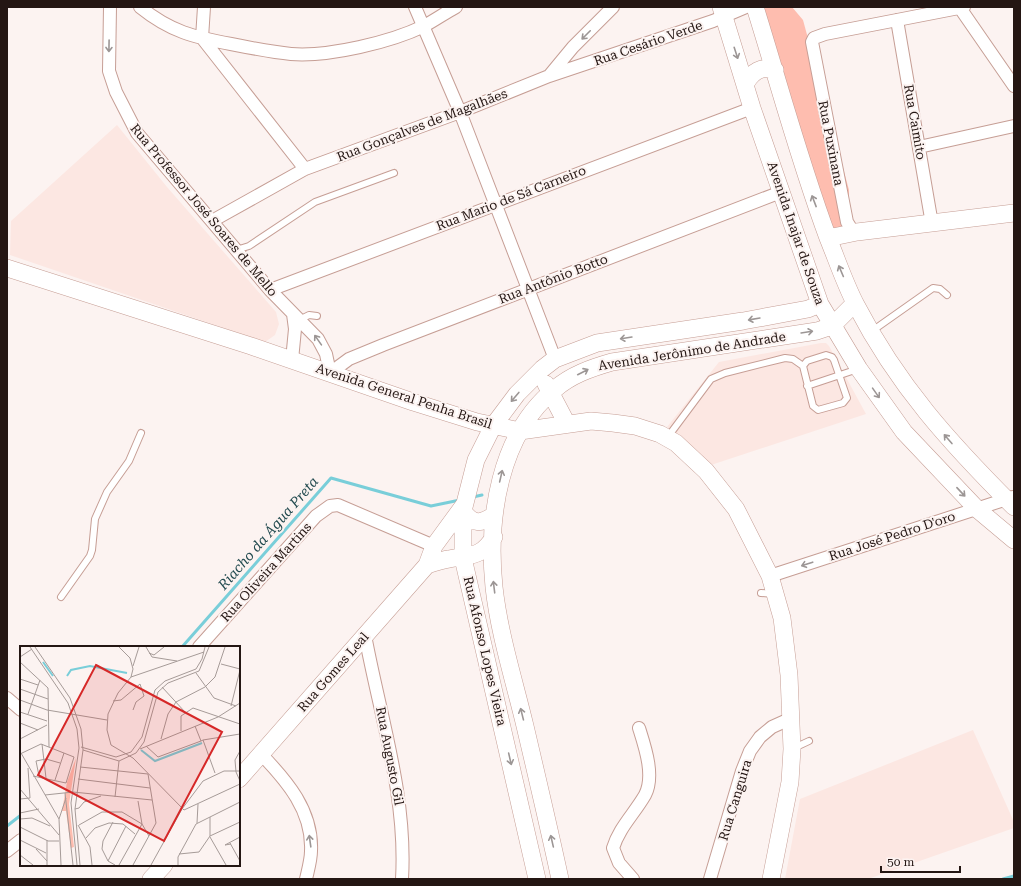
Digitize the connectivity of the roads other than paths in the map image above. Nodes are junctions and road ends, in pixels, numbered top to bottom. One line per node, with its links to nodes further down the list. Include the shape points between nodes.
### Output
1 (110, 7): 27 (street, Rua Professor José Soares de Mello, one-way to 27, via 109,71 124,110 137,132)
2 (140, 7): 13 (street, via 167,26)
3 (204, 7): 13 (street)
4 (415, 7): 12 (street)
5 (456, 7): 12 (street)
6 (613, 7): 15 (street, Rua Gonçalves de Magalhães, one-way to 15, via 573,47)
7 (746, 7): 10 (street, Rua Cesário Verde)
8 (755, 7): 14 (main road)
9 (962, 7): 11 (street); 17 (street)
10 (723, 12): 15 (street, Rua Cesário Verde); 16 (main road, Avenida Inajar de Souza, one-way to 16)
11 (897, 20): 21 (street, Rua Caimito); 29 (street, Rua Puxinana, via 825,34 814,38 812,42 847,222 852,230)
12 (424, 26): 13 (street, via 368,45 328,53 293,54); 19 (street)
13 (202, 38): 22 (street)
14 (776, 70): 16 (main road, via 758,70); 30 (main road, one-way to 14, via 812,196)
15 (549, 76): 19 (street, Rua Gonçalves de Magalhães)
16 (746, 83): 18 (main road, Avenida Inajar de Souza)
17 (1014, 86)
18 (752, 108): 24 (main road, Avenida Inajar de Souza); 25 (street, Rua Mario de Sá Carneiro)
19 (460, 112): 22 (street, Rua Gonçalves de Magalhães); 25 (street)
20 (1014, 126): 21 (street)
21 (920, 147): 28 (street, Rua Caimito)
22 (305, 169): 27 (street, Rua Gonçalves de Magalhães)
23 (394, 173): 31 (lane, via 315,202)
24 (781, 192): 34 (street, Rua Antônio Botto); 38 (main road, Avenida Inajar de Souza)
25 (495, 204): 34 (street); 35 (street, Rua Mario de Sá Carneiro)
26 (1014, 214): 28 (main road)
27 (212, 222): 32 (street, Rua Professor José Soares de Mello)
28 (932, 224): 29 (main road)
29 (857, 232): 30 (main road)
30 (828, 238): 37 (main road, one-way to 30)
31 (249, 246): 32 (lane); 32 (lane)
32 (239, 254): 35 (street, Rua Professor José Soares de Mello)
33 (7, 268): 45 (main road, Avenida General Penha Brasil)
34 (527, 288): 44 (street); 49 (street, Rua Antônio Botto, via 348,359)
35 (270, 290): 39 (street, Rua Professor José Soares de Mello)
36 (947, 295): 42 (lane, via 940,289 933,288)
37 (855, 303): 40 (main road, Avenida Jerônimo de Andrade); 42 (main road)
38 (820, 304): 40 (main road, Avenida Inajar de Souza); 41 (main road, Avenida Jerônimo de Andrade, one-way to 41, via 808,309 750,320)
39 (299, 320): 45 (street, via 295,329); 49 (street, Rua Professor José Soares de Mello, one-way to 39, via 326,354 318,339)
40 (832, 326): 43 (main road, Avenida Jerônimo de Andrade, one-way to 40, via 817,331); 47 (main road, Avenida Inajar de Souza)
41 (676, 331): 43 (main road, via 682,341); 44 (main road, Avenida Jerônimo de Andrade, one-way to 44, via 597,343)
42 (871, 332): 58 (main road, one-way to 42, via 978,472 928,416 906,388)
43 (676, 352): 52 (main road, Avenida Jerônimo de Andrade, one-way to 43, via 569,379 590,368)
44 (555, 359): 48 (main road, Avenida Jerônimo de Andrade)
45 (292, 360): 49 (main road, Avenida General Penha Brasil)
46 (803, 366): 50 (lane, via 807,361 829,355); 51 (lane); 57 (lane, via 793,359 785,358 724,373 711,379)
47 (859, 369): 50 (lane); 60 (main road, Avenida Inajar de Souza, one-way to 60, via 904,432)
48 (539, 372): 52 (main road); 54 (main road, Avenida Jerônimo de Andrade, one-way to 54, via 517,394)
49 (330, 373): 54 (main road, Avenida General Penha Brasil)
50 (840, 375): 51 (lane); 51 (lane, via 847,394 846,401 821,411 813,406)
51 (807, 386)
52 (551, 393): 53 (main road); 55 (main road, Avenida Jerônimo de Andrade, via 529,416)
53 (567, 424): 55 (main road, Avenida General Penha Brasil); 57 (main road, Avenida General Penha Brasil, via 591,422 635,426)
54 (493, 426): 55 (main road, Avenida General Penha Brasil); 59 (main road, Rua Afonso Lopes Vieira, via 476,460)
55 (520, 431): 61 (main road, Rua Afonso Lopes Vieira, one-way to 55, via 502,473)
56 (141, 432): 68 (lane, via 129,461 107,492 95,519 90,556)
57 (667, 438): 67 (main road, Avenida General Penha Brasil, via 690,455 736,509)
58 (1012, 501): 60 (street, Rua José Pedro D'oro)
59 (463, 508): 61 (main road, via 468,518 473,521 482,522); 64 (main road, Rua Gomes Leal); 65 (main road, Rua Afonso Lopes Vieira)
60 (977, 509): 63 (main road, Avenida Inajar de Souza); 67 (street, Rua José Pedro D'oro, one-way to 67)
61 (494, 514): 62 (main road, Rua Afonso Lopes Vieira)
62 (494, 537): 65 (main road, via 483,550); 86 (main road, Rua Afonso Lopes Vieira, one-way to 62, via 499,617 492,563)
63 (1014, 540)
64 (434, 546): 66 (main road, Rua Gomes Leal); 70 (street, Rua Oliveira Martins, via 338,505 330,506 316,516)
65 (463, 558): 66 (main road, via 450,558); 85 (main road, Rua Afonso Lopes Vieira, one-way to 85)
66 (427, 565): 69 (main road, Rua Gomes Leal)
67 (770, 576): 73 (main road, Avenida General Penha Brasil, via 769,594 782,618)
68 (61, 597)
69 (365, 635): 77 (main road, Rua Gomes Leal); 84 (street, Rua Augusto Gil, via 402,823)
70 (201, 646)
71 (7, 698): 72 (street)
72 (20, 709)
73 (792, 718): 76 (main road, Avenida General Penha Brasil); 88 (street, Rua Canguira, via 760,736 750,751)
74 (639, 728): 87 (street, via 647,758 648,786 617,834 612,848 619,864)
75 (809, 741): 76 (lane)
76 (792, 748): 89 (main road, Avenida General Penha Brasil, via 787,802)
77 (261, 754): 78 (main road, Rua Gomes Leal); 83 (street, one-way to 77, via 311,851 307,822 296,793)
78 (240, 778)
79 (20, 841): 80 (street)
80 (7, 851)
81 (163, 866): 82 (main road)
82 (151, 879)
83 (306, 879)
84 (402, 879)
85 (537, 879)
86 (560, 879)
87 (633, 879)
88 (710, 879)
89 (771, 879)

